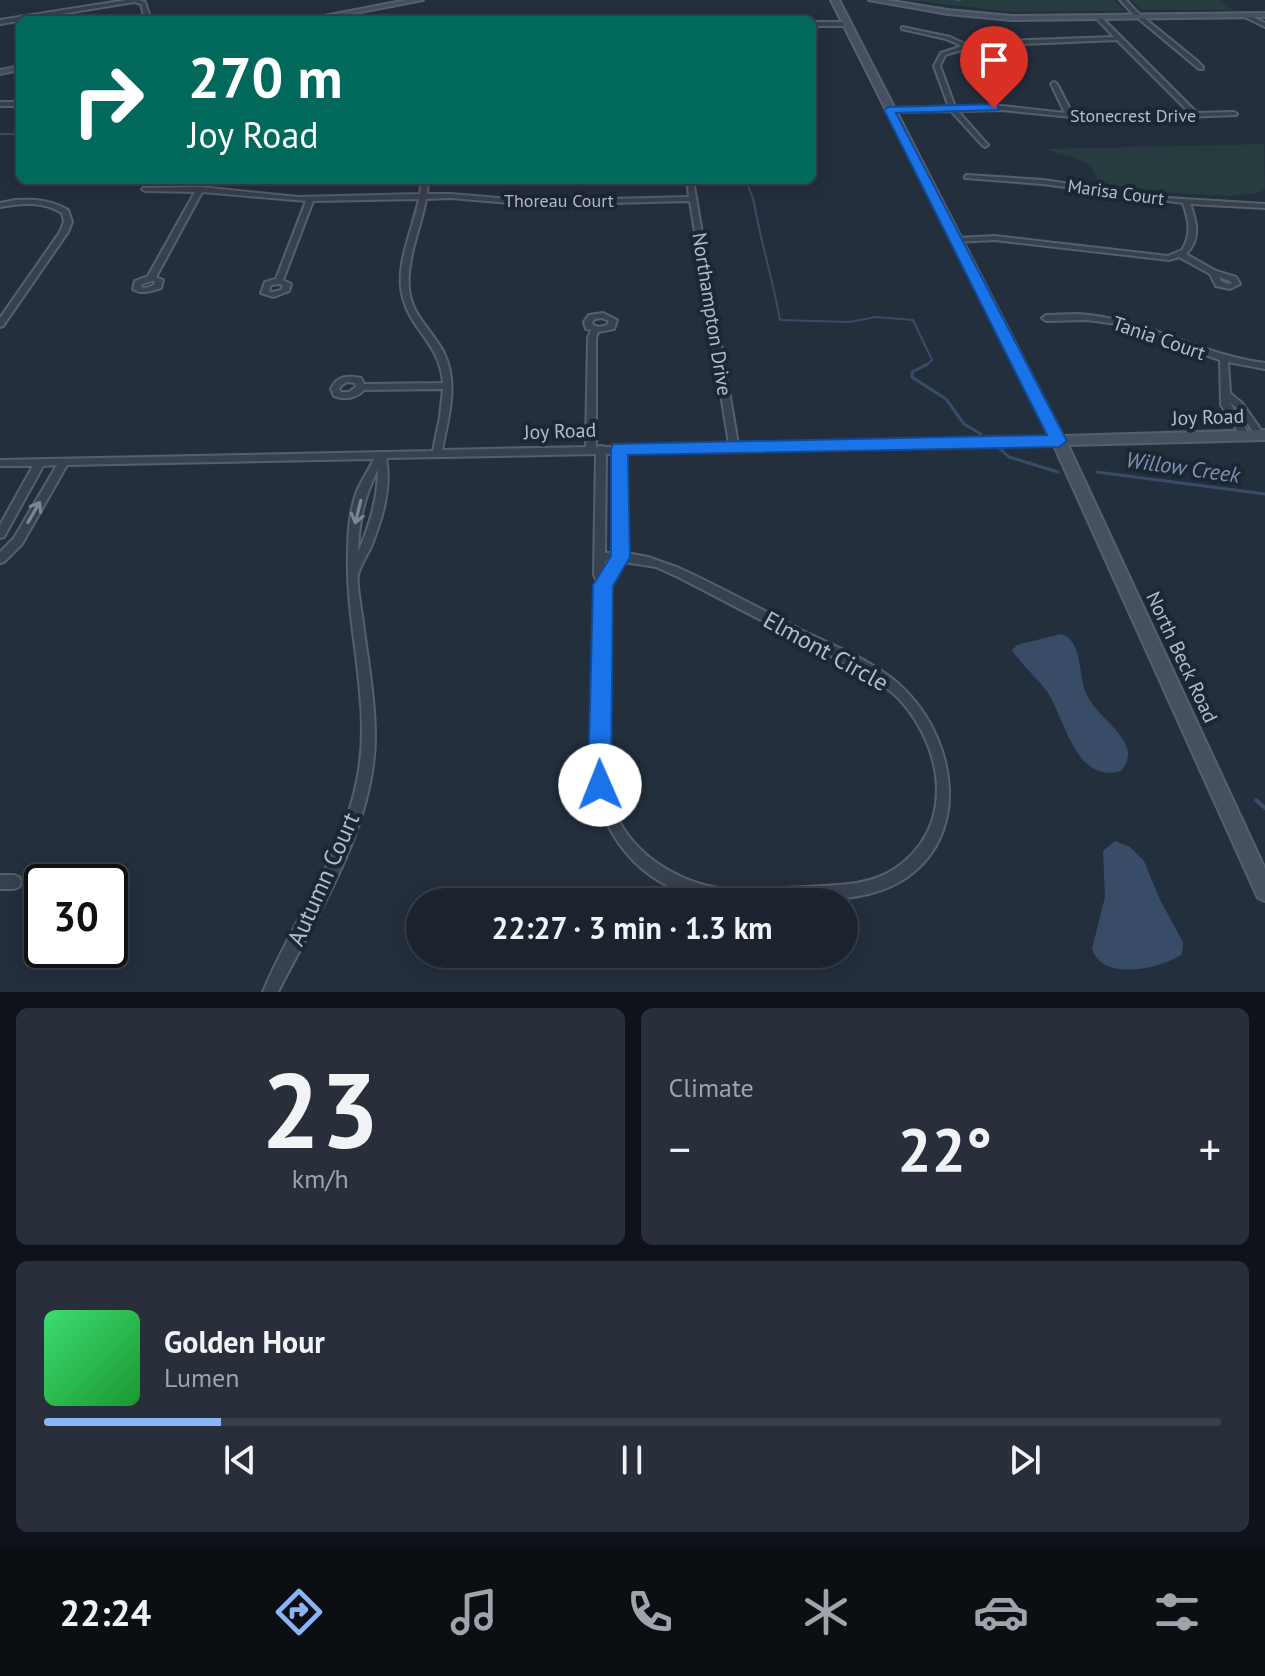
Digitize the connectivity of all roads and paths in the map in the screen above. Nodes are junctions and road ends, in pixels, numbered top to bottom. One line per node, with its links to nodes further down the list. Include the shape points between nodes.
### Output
1 (137, 0): 7 (street); 8 (street)
2 (419, 0): 9 (main road)
3 (835, 0): 14 (main road, North Beck Road)
4 (873, 0): 12 (main road, via 988,16)
5 (1124, 0): 11 (street)
6 (1265, 15): 10 (main road)
7 (37, 16)
8 (147, 16)
9 (345, 16)
10 (1247, 16): 11 (main road); 15 (street)
11 (1143, 17): 12 (main road); 19 (street)
12 (1099, 18): 17 (street)
13 (816, 24): 14 (street)
14 (845, 24): 22 (main road, North Beck Road)
15 (1265, 25)
16 (904, 28): 18 (street)
17 (1119, 38): 18 (street); 24 (street)
18 (964, 45): 21 (street, via 945,52 937,62)
19 (1201, 68)
20 (1054, 84): 25 (street)
21 (952, 108): 22 (street, Stonecrest Drive); 25 (street, Stonecrest Drive); 26 (street)
22 (889, 110): 40 (main road, North Beck Road)
23 (1234, 114): 24 (street, Stonecrest Drive)
24 (1195, 115): 25 (street, Stonecrest Drive)
25 (1070, 116)
26 (985, 145)
27 (967, 177): 37 (street, Marisa Court)
28 (192, 184): 32 (street)
29 (425, 184): 34 (street)
30 (691, 184): 36 (street, Northampton Drive)
31 (145, 189): 32 (street, Thoreau Court)
32 (189, 189): 33 (street, Thoreau Court)
33 (200, 189): 35 (street, Thoreau Court); 43 (street)
34 (424, 197): 35 (street, Thoreau Court); 36 (street, Thoreau Court, via 532,203); 50 (street, via 405,291 412,312 441,355)
35 (310, 199): 44 (street)
36 (694, 199): 56 (street, Northampton Drive)
37 (1186, 201): 39 (street, Marisa Court); 41 (street, via 1195,232)
38 (0, 205): 46 (street, via 48,204 65,212 68,222)
39 (1265, 206)
40 (960, 243): 41 (street, via 1019,241 1145,257); 55 (main road, North Beck Road)
41 (1181, 255): 42 (street)
42 (1213, 273)
43 (151, 278)
44 (279, 281)
45 (1046, 318): 48 (street, Tania Court, via 1120,322)
46 (0, 324)
47 (595, 330): 57 (street, Elmont Circle)
48 (1224, 359): 49 (street, Tania Court); 52 (street)
49 (1265, 366)
50 (447, 386): 51 (street); 59 (street)
51 (361, 387)
52 (1227, 395): 53 (street); 54 (street, via 1226,405)
53 (1262, 435): 54 (main road, Joy Road)
54 (1245, 436): 55 (main road, Joy Road)
55 (1059, 441): 56 (street, Joy Road); 74 (main road, North Beck Road)
56 (734, 448): 58 (street, Joy Road)
57 (596, 449): 58 (street, Joy Road); 59 (street, Joy Road); 64 (street, Elmont Circle)
58 (619, 449): 65 (street)
59 (437, 454): 60 (street, Joy Road)
60 (381, 455): 62 (street, Joy Road); 72 (street, Autumn Court, via 385,471 376,512); 72 (street, Autumn Court, one-way to 72, via 369,471 350,544)
61 (40, 462): 62 (street, Joy Road); 63 (street, Joy Road); 68 (street)
62 (64, 462): 71 (street, one-way to 62, via 18,541)
63 (0, 463)
64 (601, 492): 65 (street); 67 (street, Elmont Circle)
65 (620, 492): 66 (street)
66 (621, 524): 67 (street); 70 (street)
67 (601, 525): 69 (street, Elmont Circle)
68 (0, 534)
69 (600, 557): 70 (street, Elmont Circle); 73 (street, Elmont Circle)
70 (621, 557): 73 (street); 73 (street, Elmont Circle, via 667,567 902,694 934,738 945,782 943,812 919,858 888,880 857,891 744,896 694,889 642,860 620,835 600,785)
71 (0, 559)
72 (354, 574): 75 (street, Autumn Court, via 354,613 371,728 364,781 345,840)
73 (603, 585)
74 (1265, 891)
75 (270, 992)

